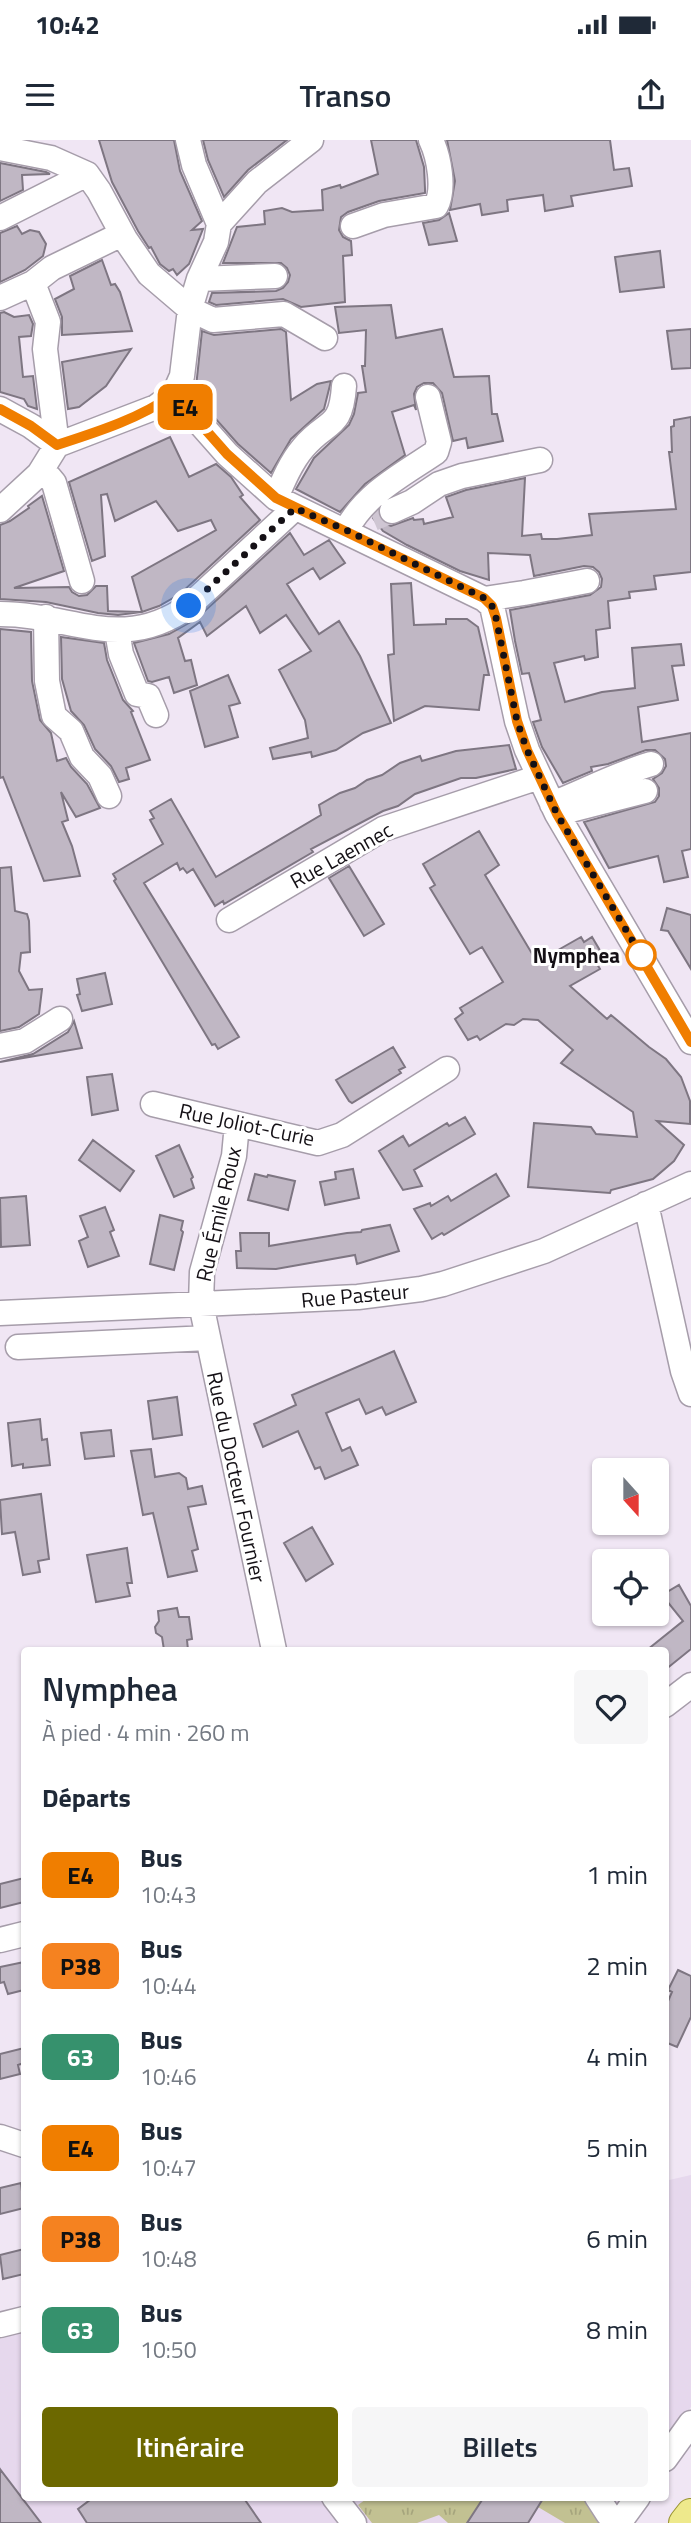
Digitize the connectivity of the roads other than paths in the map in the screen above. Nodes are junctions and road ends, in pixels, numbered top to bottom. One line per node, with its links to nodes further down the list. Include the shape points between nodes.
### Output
1 (188, 140): 7 (street)
2 (311, 140): 7 (street, via 257,183)
3 (431, 140): 8 (street, via 441,197 436,206)
4 (0, 148): 5 (street, via 51,158)
5 (87, 174): 6 (street); 9 (street)
6 (0, 218)
7 (219, 224): 11 (street)
8 (353, 226)
9 (121, 231): 12 (street); 14 (street, via 149,274)
10 (275, 276): 11 (street)
11 (199, 279): 14 (street)
12 (33, 283): 13 (street); 20 (street, via 48,322 45,349)
13 (0, 298)
14 (190, 309): 15 (street, via 213,320 284,314); 17 (street, via 182,376)
15 (325, 338)
16 (344, 386): 23 (street, via 338,417 303,448 284,478)
17 (174, 394): 20 (street, via 156,407); 23 (street, via 227,454)
18 (428, 397): 25 (street, via 439,442 436,452 371,495)
19 (0, 409): 20 (street)
20 (57, 445): 22 (street)
21 (540, 460): 25 (street, via 439,484 412,502)
22 (39, 474): 24 (street); 26 (street, via 54,483)
23 (285, 503): 25 (street); 31 (street, via 189,606 170,619)
24 (0, 510)
25 (346, 530): 28 (street)
26 (82, 581)
27 (587, 581): 28 (street)
28 (484, 598): 34 (street, via 496,618 517,721)
29 (0, 614): 30 (street)
30 (46, 617): 31 (street); 36 (street, via 47,681 54,716 71,731 82,757 100,776)
31 (117, 631): 32 (street, via 137,694 148,696)
32 (156, 715)
33 (651, 764): 37 (street, via 627,771)
34 (539, 777): 37 (street); 38 (street, Rue Laennec, via 383,829)
35 (645, 791): 37 (street)
36 (110, 796)
37 (555, 809): 40 (street)
38 (229, 920)
39 (60, 1019): 41 (street, via 24,1041)
40 (691, 1042)
41 (0, 1046)
42 (447, 1069): 44 (street, Rue Joliot-Curie, via 342,1135 317,1143)
43 (153, 1104): 44 (street, Rue Joliot-Curie)
44 (237, 1124): 47 (street, Rue Émile Roux, via 234,1156 202,1272)
45 (691, 1184): 46 (street, Rue Pasteur)
46 (646, 1205): 47 (street, Rue Pasteur, via 544,1251 443,1284 358,1297); 51 (street)
47 (201, 1304): 48 (street, Rue Pasteur); 49 (street, Rue du Docteur Fournier)
48 (0, 1313)
49 (208, 1338): 50 (street); 52 (street, Rue du Docteur Fournier)
50 (18, 1347)
51 (691, 1394)
52 (273, 1647)
53 (691, 1685): 54 (street)
54 (669, 1702)
55 (21, 1935): 56 (street)
56 (0, 1940)
57 (0, 2137): 58 (street)
58 (21, 2144)
59 (21, 2320): 60 (street)
60 (0, 2325)
61 (691, 2423): 62 (street)
62 (669, 2453)
63 (600, 2501): 66 (street)
64 (635, 2501): 66 (street)
65 (691, 2514): 67 (main road)
66 (619, 2523)
67 (684, 2523)

